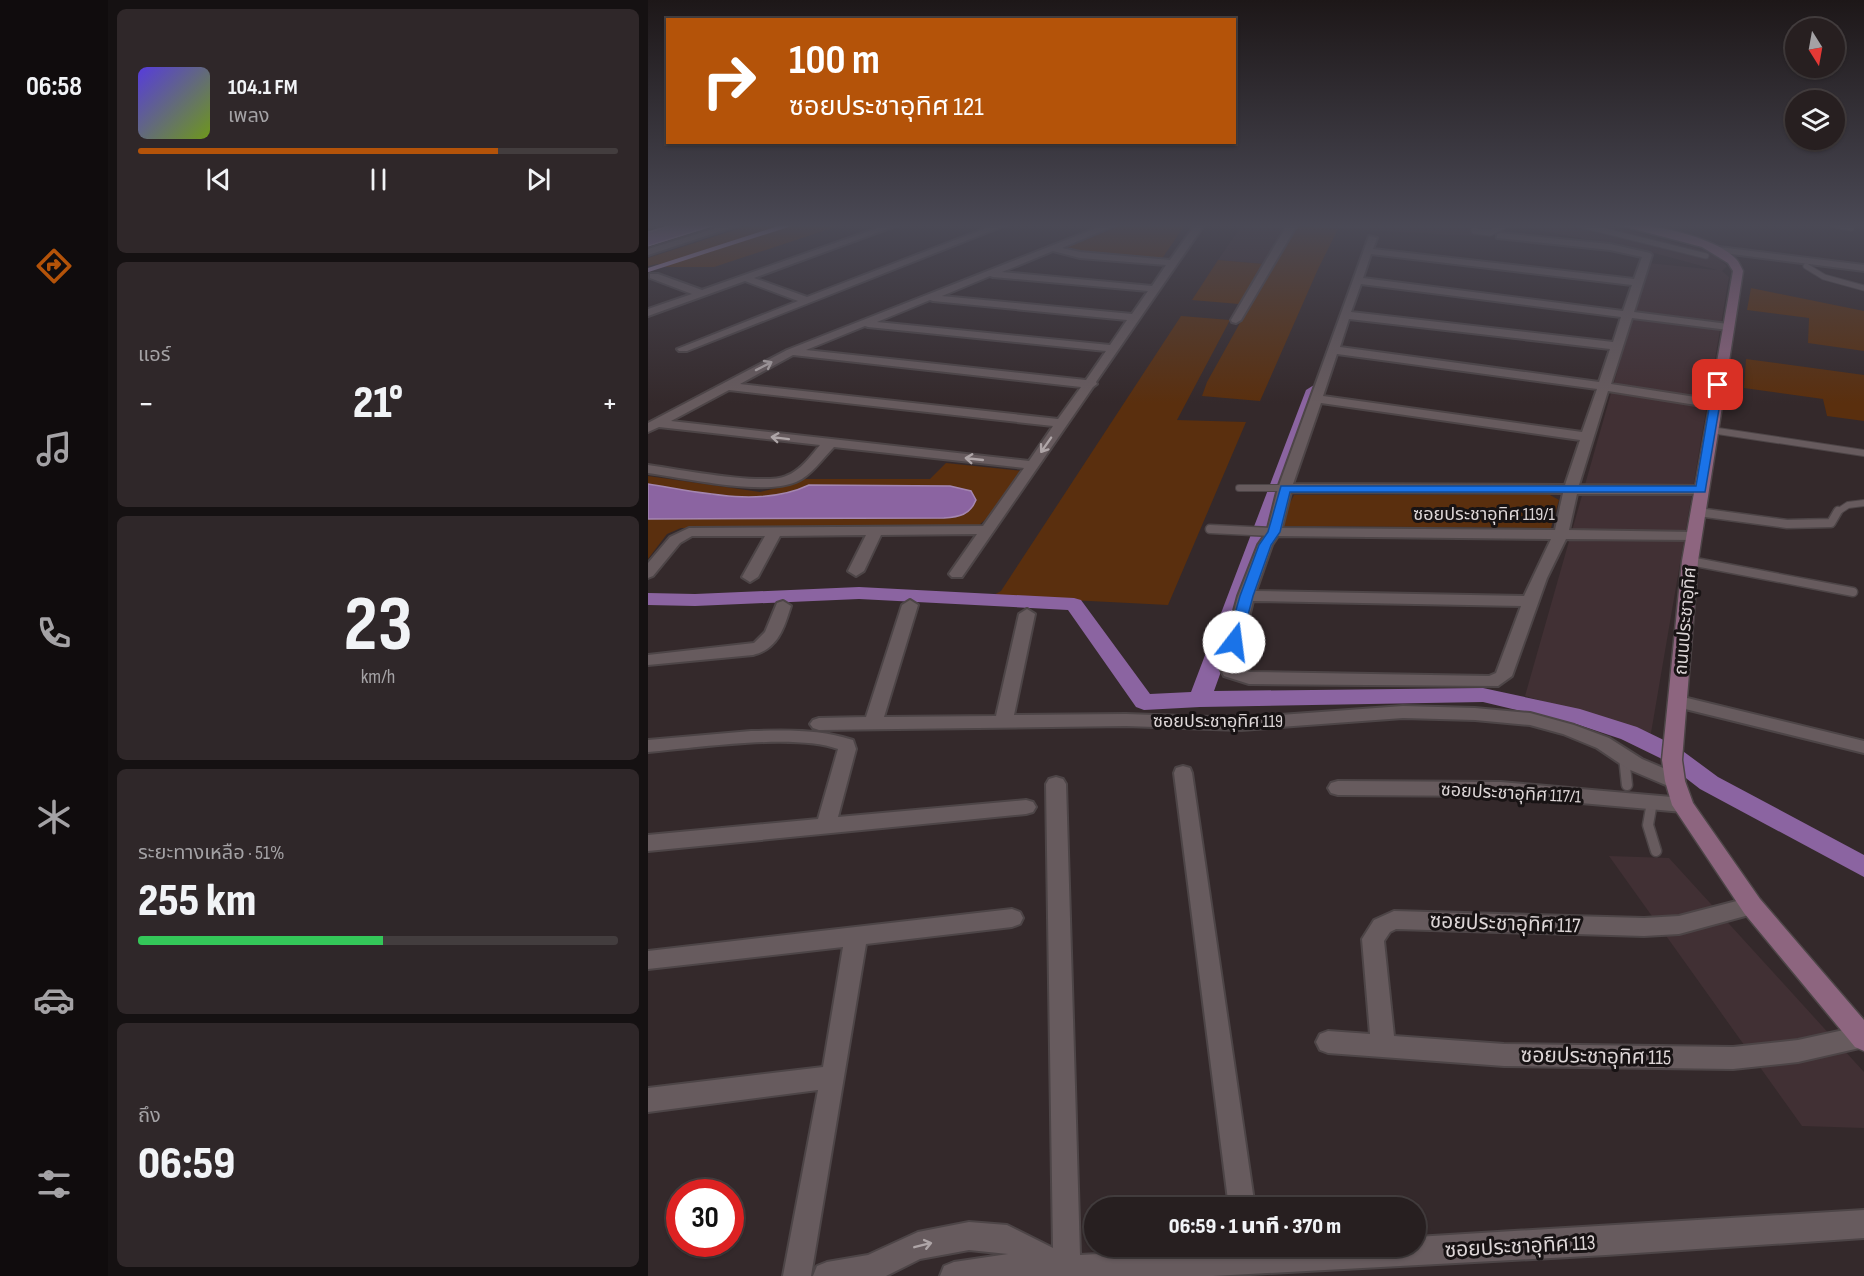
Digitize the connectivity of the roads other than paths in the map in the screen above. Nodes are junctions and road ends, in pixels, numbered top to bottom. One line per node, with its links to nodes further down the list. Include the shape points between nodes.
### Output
1 (678, 285): 14 (street)
2 (728, 285): 14 (street)
3 (762, 285): 16 (street)
4 (846, 285): 16 (street)
5 (962, 285): 15 (street)
6 (1107, 285): 13 (street)
7 (1159, 285): 13 (street)
8 (1257, 285): 21 (street)
9 (1358, 285): 19 (street)
10 (1389, 285): 18 (street)
11 (1638, 285): 18 (street)
12 (1735, 285): 23 (main road, ถนนประชาอุทิศ)
13 (1156, 289): 20 (street)
14 (704, 294): 17 (street)
15 (930, 297): 20 (street); 22 (street)
16 (806, 300): 25 (street)
17 (648, 313)
18 (1629, 313): 23 (street); 24 (street)
19 (1346, 315): 24 (street); 27 (street)
20 (1135, 318): 26 (street)
21 (1236, 320)
22 (864, 324): 26 (street); 28 (street)
23 (1728, 327): 33 (main road, ถนนประชาอุทิศ)
24 (1617, 346): 31 (street)
25 (682, 349)
26 (1114, 349): 29 (street)
27 (1333, 350): 31 (street); 32 (street)
28 (791, 352): 29 (street); 30 (street, one-way to 28)
29 (1091, 384): 34 (street)
30 (725, 386): 34 (street); 35 (street)
31 (1602, 386): 33 (street); 37 (street)
32 (1317, 399): 37 (street); 43 (street)
33 (1715, 404): 36 (main road, ถนนประชาอุทิศ)
34 (1062, 423): 40 (street, one-way to 40)
35 (652, 425): 38 (street, one-way to 35)
36 (1711, 430): 39 (lane); 45 (main road, ถนนประชาอุทิศ)
37 (1587, 437): 44 (street)
38 (829, 444): 40 (street, one-way to 38); 41 (street, via 785,482)
39 (1864, 453)
40 (1032, 465): 50 (street)
41 (648, 469)
42 (1239, 488): 43 (lane)
43 (1285, 488): 44 (street); 52 (street)
44 (1571, 489): 45 (street); 53 (street)
45 (1701, 490): 47 (main road, ถนนประชาอุทิศ)
46 (1864, 503): 47 (lane, via 1841,507 1826,525)
47 (1698, 512): 54 (main road, ถนนประชาอุทิศ)
48 (1209, 529): 52 (lane)
49 (876, 530): 50 (street); 51 (street); 56 (street)
50 (987, 530): 58 (street)
51 (775, 531): 57 (street, via 682,534); 59 (street)
52 (1274, 532): 53 (street, ซอยประชาอุทิศ 119/1); 61 (street, via 1265,545)
53 (1561, 534): 54 (street, ซอยประชาอุทิศ 119/1); 62 (street)
54 (1694, 536): 55 (main road, ถนนประชาอุทิศ)
55 (1690, 561): 60 (lane); 67 (main road, ถนนประชาอุทิศ)
56 (856, 571)
57 (648, 573)
58 (957, 574)
59 (750, 577)
60 (1853, 592)
61 (1246, 596): 62 (street); 62 (street, via 1228,666 1236,675 1469,682 1492,682 1503,676)
62 (1530, 601)
63 (910, 605): 69 (street)
64 (783, 606): 66 (street, via 764,647)
65 (1027, 614): 68 (street)
66 (648, 660)
67 (1679, 702): 72 (street); 74 (main road, ถนนประชาอุทิศ)
68 (1004, 721): 69 (street, ซอยประชาอุทิศ 119); 73 (street, ซอยประชาอุทิศ 119, via 1241,724 1402,712 1475,714 1530,719 1568,729 1602,742)
69 (873, 723): 70 (street, ซอยประชาอุทิศ 119)
70 (819, 724)
71 (648, 746): 82 (street, via 754,738 841,741 847,749)
72 (1864, 747)
73 (1624, 757): 74 (street, ซอยประชาอุทิศ 119, via 1635,764); 77 (lane)
74 (1674, 764): 80 (main road, ถนนประชาอุทิศ)
75 (1183, 773): 94 (street)
76 (1056, 784): 99 (street)
77 (1627, 785)
78 (1338, 788): 79 (street, ซอยประชาอุทิศ 117/1, via 1502,789)
79 (1652, 802): 80 (street, ซอยประชาอุทิศ 117/1); 84 (lane, via 1648,825)
80 (1683, 805): 85 (main road, ถนนประชาอุทิศ)
81 (1026, 807): 82 (street)
82 (826, 826): 83 (street)
83 (648, 843)
84 (1656, 851)
85 (1752, 906): 89 (main road, ถนนประชาอุทิศ); 91 (street, ซอยประชาอุทิศ 117, via 1679,925 1644,927 1394,920 1382,926 1373,939)
86 (1012, 918): 87 (street)
87 (856, 936): 88 (street); 92 (street)
88 (648, 960)
89 (1863, 1038): 91 (street, ซอยประชาอุทิศ 115, via 1813,1050 1732,1058 1504,1055)
90 (1328, 1042): 91 (street, ซอยประชาอุทิศ 115)
91 (1383, 1047)
92 (833, 1077): 93 (street); 100 (street)
93 (648, 1100)
94 (1240, 1197)
95 (1864, 1224): 96 (street, ซอยประชาอุทิศ 113)
96 (1426, 1245)
97 (1212, 1257): 99 (street, ซอยประชาอุทิศ 113)
98 (879, 1272): 99 (street, one-way to 99, via 918,1246 969,1236 1007,1239); 101 (street)
99 (1054, 1274): 102 (street, via 1004,1267)
100 (797, 1276)
101 (827, 1276)
102 (954, 1276)

